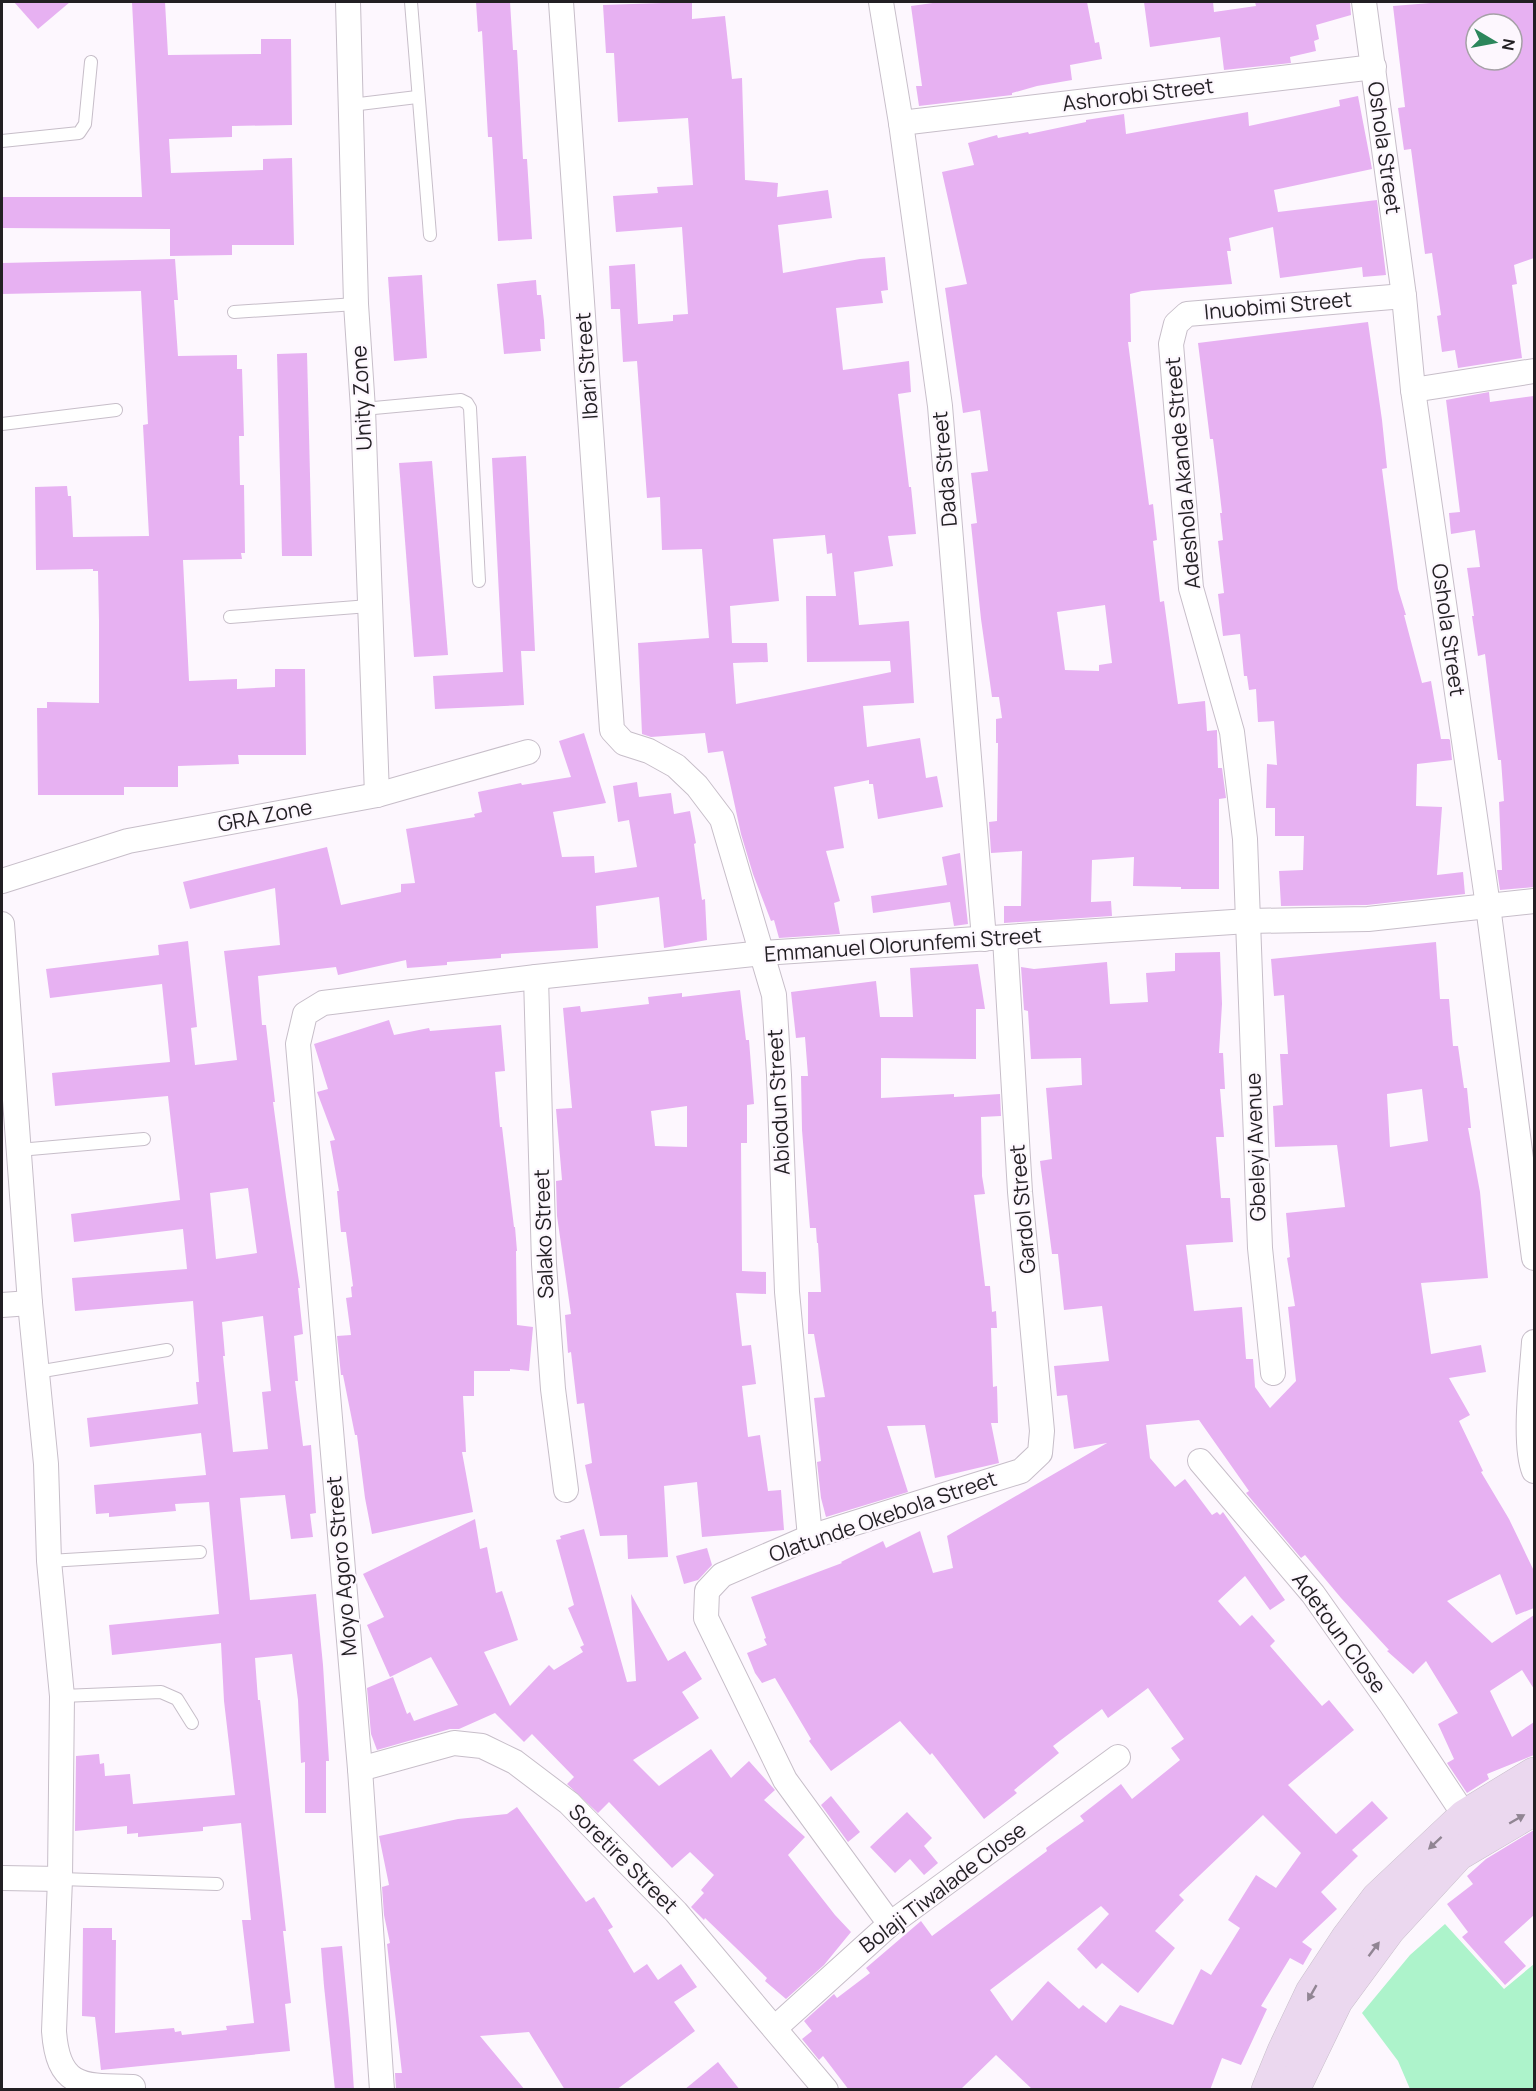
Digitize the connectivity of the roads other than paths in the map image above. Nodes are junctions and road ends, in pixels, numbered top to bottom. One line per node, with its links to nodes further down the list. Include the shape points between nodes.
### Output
1 (348, 2): 9 (street, Unity Zone)
2 (411, 2): 8 (lane)
3 (561, 2): 25 (street, Ibari Street)
4 (880, 2): 10 (street, Dada Street)
5 (1364, 2): 7 (street, Oshola Street)
6 (92, 62): 11 (lane, via 85,124 79,133)
7 (1374, 67): 10 (street, Ashorobi Street); 13 (street, Oshola Street)
8 (417, 97): 9 (lane); 12 (lane)
9 (351, 105): 14 (street, Unity Zone)
10 (901, 123): 33 (street, Dada Street, via 940,406)
11 (2, 141)
12 (430, 234)
13 (1404, 296): 16 (street, Inuobimi Street, via 1187,314 1176,324); 18 (street, Oshola Street)
14 (356, 304): 15 (lane); 19 (street, Unity Zone)
15 (234, 312)
16 (1172, 344): 31 (street, Adeshola Akande Street, via 1191,588 1232,732 1245,839)
17 (1534, 371): 18 (street)
18 (1413, 390): 30 (street, Oshola Street)
19 (363, 409): 22 (lane, via 461,400 467,403); 23 (street, Unity Zone)
20 (116, 410): 21 (lane)
21 (2, 424)
22 (479, 581)
23 (369, 606): 24 (lane); 27 (street, Unity Zone)
24 (230, 617)
25 (612, 730): 34 (street, Abiodun Street, via 624,743 676,766 722,819)
26 (528, 752): 27 (street, GRA Zone)
27 (377, 795): 28 (street, GRA Zone, via 128,842)
28 (2, 881)
29 (1534, 901): 30 (street, Emmanuel Olorunfemi Street)
30 (1488, 906): 31 (street, Emmanuel Olorunfemi Street, via 1368,919); 39 (street, Oshola Street)
31 (1248, 921): 33 (street, Emmanuel Olorunfemi Street); 45 (street, Gbeleyi Avenue, via 1260,1248)
32 (2, 924): 38 (street)
33 (995, 938): 34 (street, Emmanuel Olorunfemi Street); 47 (street, Gardol Street, via 1042,1431 1040,1453)
34 (763, 954): 35 (street, Emmanuel Olorunfemi Street); 50 (street, Abiodun Street, via 774,995 788,1292)
35 (536, 976): 36 (street, Emmanuel Olorunfemi Street, via 323,1003 305,1014); 49 (street, Salako Street, via 544,1264 553,1389)
36 (298, 1044): 56 (street, Moyo Agoro Street)
37 (144, 1139): 38 (lane)
38 (19, 1150): 40 (street)
39 (1534, 1258)
40 (30, 1303): 41 (street); 44 (street)
41 (2, 1305)
42 (1534, 1342): 48 (street, via 1529,1423)
43 (167, 1350): 44 (lane)
44 (37, 1372): 52 (street)
45 (1274, 1373)
46 (1200, 1461): 59 (street, Adetoun Close, via 1313,1594)
47 (1021, 1471): 50 (street, Olatunde Okebola Street)
48 (1534, 1471)
49 (566, 1490)
50 (810, 1537): 63 (street, Olatunde Okebola Street, via 722,1575 707,1591 706,1618 785,1780)
51 (200, 1552): 52 (lane)
52 (50, 1561): 53 (street)
53 (62, 1696): 54 (lane, via 160,1692 177,1699); 61 (street)
54 (192, 1723)
55 (1118, 1757): 63 (street, Bolaji Tiwalade Close)
56 (360, 1769): 64 (street, Soretire Street, via 454,1743 482,1746 514,1762 569,1803 676,1912); 66 (street, Moyo Agoro Street)
57 (1534, 1774): 59 (main road)
58 (1534, 1809): 69 (main road, one-way to 58, via 1336,2001 1389,1929 1458,1854)
59 (1464, 1816): 68 (main road, one-way to 68, via 1378,1898 1347,1939 1312,1992)
60 (2, 1878): 61 (street)
61 (60, 1879): 62 (lane); 65 (street, via 55,2053 75,2081 92,2086)
62 (217, 1884)
63 (890, 1924): 64 (street, Bolaji Tiwalade Close)
64 (775, 2028): 67 (street, Soretire Street)
65 (133, 2087)
66 (382, 2090)
67 (826, 2090)
68 (1268, 2090)
69 (1293, 2090)

